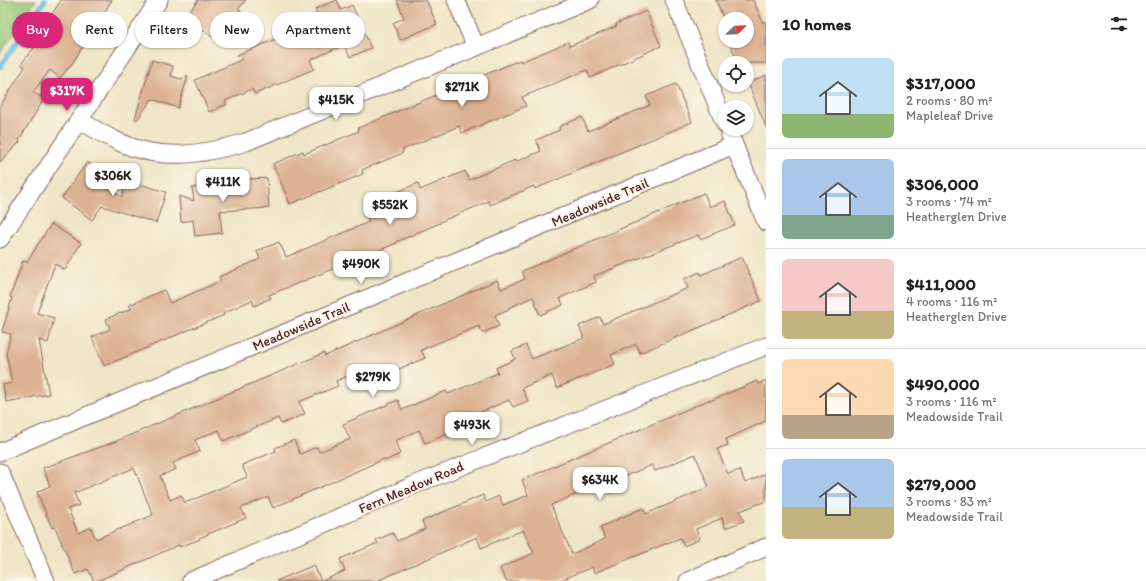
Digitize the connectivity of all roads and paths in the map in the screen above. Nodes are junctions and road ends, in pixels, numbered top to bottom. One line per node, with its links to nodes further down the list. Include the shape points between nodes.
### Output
1 (159, 0): 7 (street)
2 (456, 0): 5 (street)
3 (590, 0): 5 (street)
4 (674, 0): 6 (street)
5 (476, 47): 7 (street, via 246,142 222,149 183,156 143,151 117,141)
6 (718, 107)
7 (79, 120): 11 (street)
8 (730, 136): 9 (street)
9 (734, 145): 10 (street); 13 (street, Meadowside Trail)
10 (766, 222)
11 (0, 239)
12 (766, 346): 17 (street, Fern Meadow Road, via 421,482)
13 (0, 452)
14 (0, 472): 16 (street)
15 (766, 547): 18 (street)
16 (46, 581)
17 (192, 581)
18 (688, 581)

